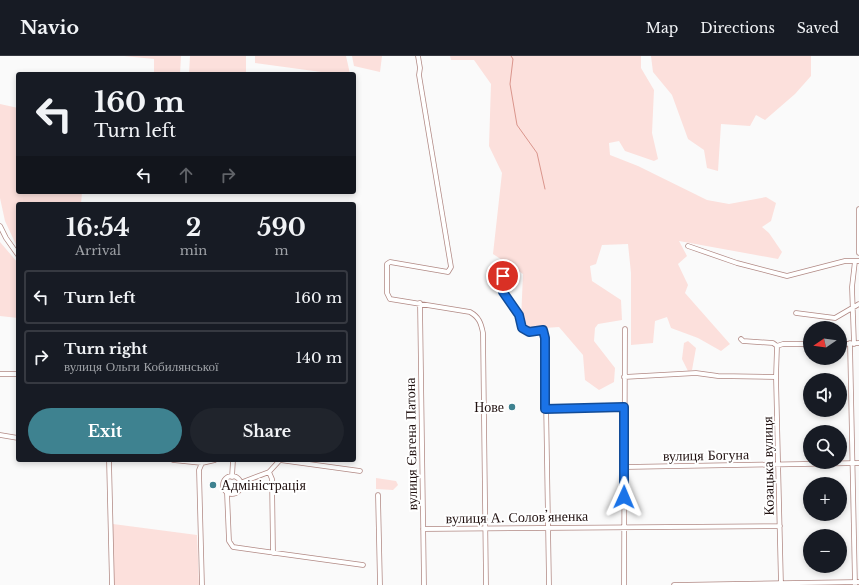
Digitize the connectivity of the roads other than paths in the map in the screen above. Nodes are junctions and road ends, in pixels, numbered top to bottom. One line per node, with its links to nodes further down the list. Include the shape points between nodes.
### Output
1 (418, 56): 9 (street, via 451,267 448,272 390,262 387,264 386,275 387,294 390,299)
2 (859, 210): 6 (street)
3 (0, 226): 5 (street)
4 (688, 246): 7 (street, via 737,263 787,276 845,261)
5 (16, 253)
6 (859, 253)
7 (857, 261): 11 (street, via 852,287)
8 (503, 276): 25 (street, via 503,292 519,315 522,328 529,332 543,330)
9 (420, 303): 48 (street, вулиця Євгена Патона); 49 (street, via 470,312 481,324)
10 (859, 304): 11 (street)
11 (852, 307): 12 (street, via 835,318); 18 (street)
12 (796, 313)
13 (625, 329): 22 (street)
14 (741, 339): 19 (street, via 773,343)
15 (859, 343): 18 (street)
16 (803, 344): 19 (street)
17 (847, 344): 18 (street)
18 (852, 344): 35 (street)
19 (777, 346): 23 (street, Козацька вулиця)
20 (0, 374): 21 (street)
21 (16, 374)
22 (624, 377): 23 (street, via 696,373); 24 (street)
23 (776, 377): 37 (street, Козацька вулиця)
24 (624, 407): 25 (street); 38 (street)
25 (545, 409): 47 (street)
26 (0, 435): 27 (street)
27 (16, 438)
28 (109, 462): 54 (street)
29 (192, 462): 34 (street)
30 (206, 462): 34 (street)
31 (233, 462): 41 (street)
32 (278, 462): 40 (street)
33 (315, 462): 39 (street)
34 (202, 463): 55 (street, via 199,470)
35 (852, 463): 36 (street, вулиця Богуна); 37 (street, вулиця Богуна); 52 (street)
36 (859, 463)
37 (779, 464): 38 (street, вулиця Богуна); 45 (street, Козацька вулиця)
38 (624, 467): 46 (street)
39 (360, 471)
40 (269, 472): 42 (street); 50 (street, via 272,479)
41 (232, 477): 42 (street); 43 (street, via 224,481 223,488)
42 (240, 482): 43 (street, via 238,492)
43 (227, 493): 50 (street, via 230,545 235,548)
44 (378, 494): 56 (street)
45 (780, 526): 46 (street, вулиця А. Соловʼяненка); 53 (street, Козацька вулиця)
46 (624, 527): 47 (street, вулиця А. Соловʼяненка); 60 (street)
47 (549, 528): 49 (street, вулиця А. Соловʼяненка); 59 (street)
48 (423, 529): 49 (street, вулиця А. Соловʼяненка); 57 (street, вулиця Євгена Патона)
49 (485, 529): 58 (street)
50 (273, 553): 51 (street)
51 (363, 565)
52 (856, 583): 53 (street)
53 (781, 584): 61 (street)
54 (112, 585)
55 (202, 585)
56 (380, 585)
57 (424, 585)
58 (486, 585)
59 (549, 585)
60 (624, 585)
61 (674, 585)

